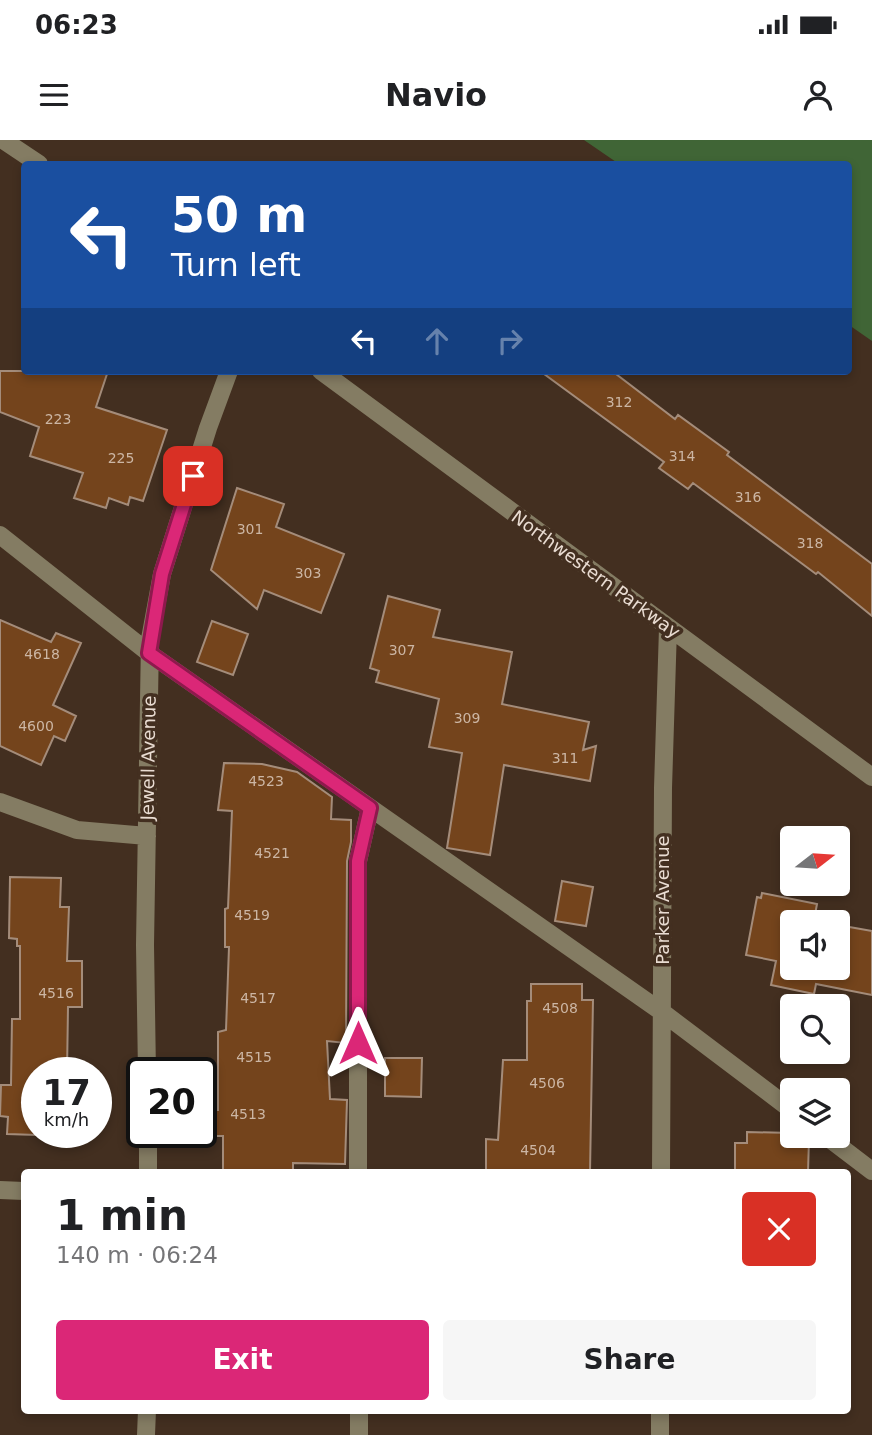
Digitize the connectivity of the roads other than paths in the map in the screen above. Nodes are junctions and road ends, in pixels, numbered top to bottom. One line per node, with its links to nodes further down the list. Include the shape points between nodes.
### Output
1 (3, 140): 2 (street)
2 (34, 161)
3 (228, 375): 7 (street, Jewell Avenue, via 162,574)
4 (326, 375): 6 (street, Northwestern Parkway)
5 (0, 535): 7 (street)
6 (668, 628): 8 (street, Northwestern Parkway); 12 (street, Parker Avenue)
7 (149, 653): 10 (street); 11 (street, Jewell Avenue)
8 (872, 777)
9 (0, 802): 11 (street, via 77,830)
10 (370, 808): 12 (street); 18 (street, via 358,861)
11 (147, 836): 13 (street, Jewell Avenue)
12 (662, 1012): 14 (street); 19 (street, Parker Avenue)
13 (147, 1057)
14 (780, 1101)
15 (148, 1148): 17 (street)
16 (842, 1148): 20 (street)
17 (148, 1169)
18 (358, 1169)
19 (661, 1169)
20 (872, 1171)
21 (0, 1190): 22 (street)
22 (21, 1191)
23 (147, 1414): 26 (street)
24 (359, 1414): 27 (street)
25 (660, 1414): 28 (street)
26 (146, 1435)
27 (359, 1435)
28 (660, 1435)

